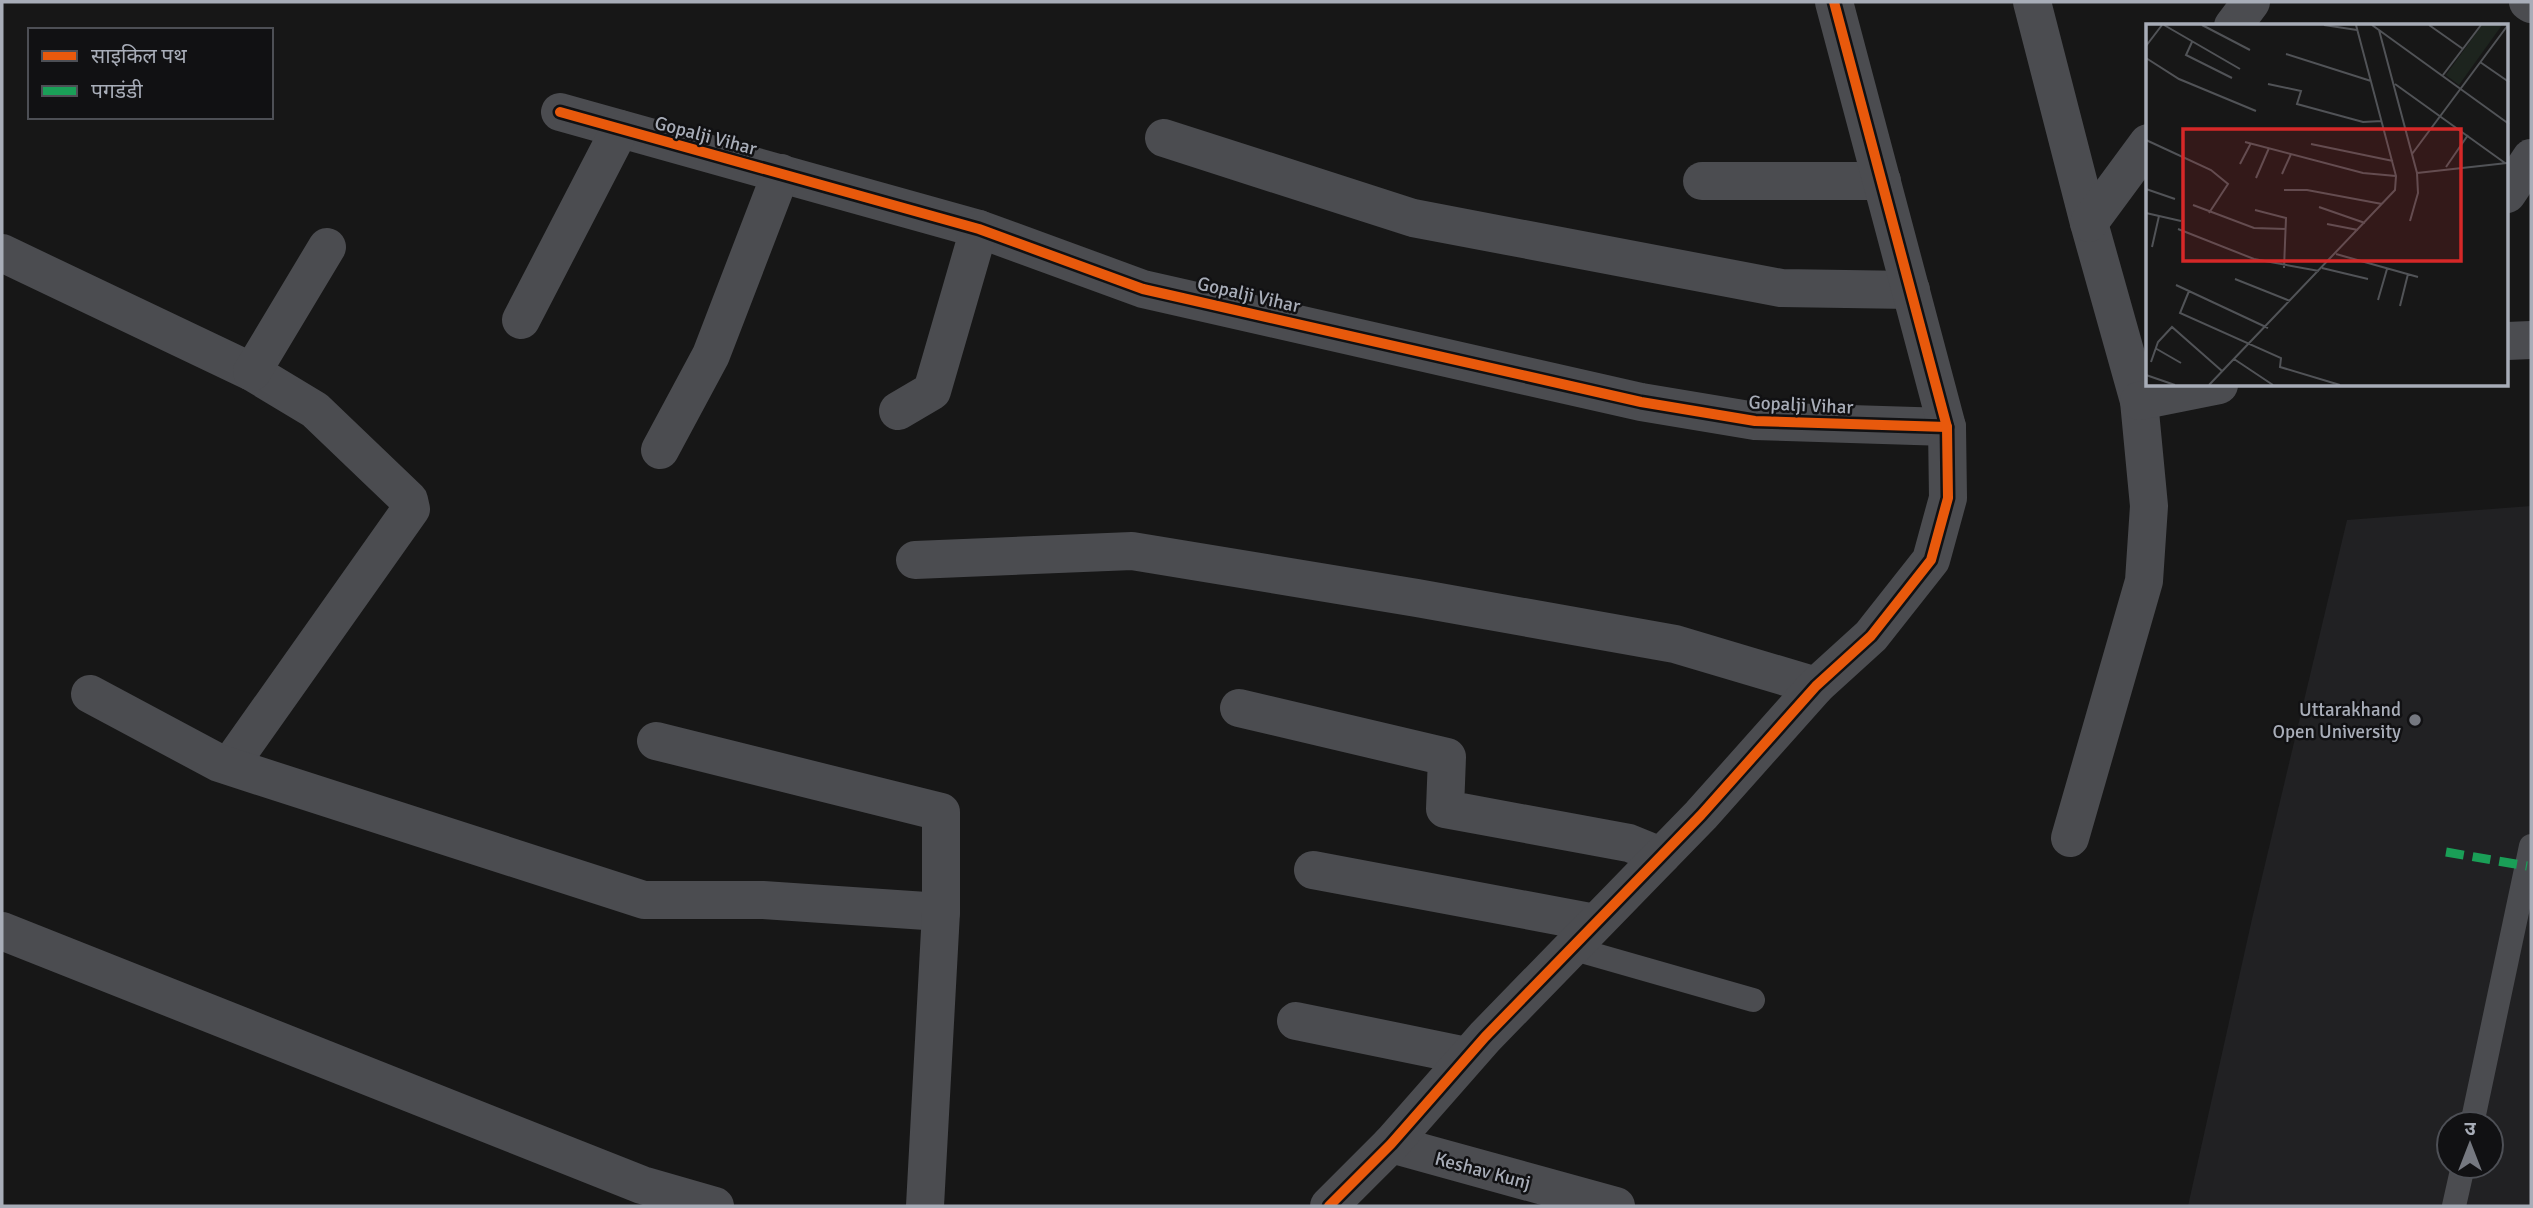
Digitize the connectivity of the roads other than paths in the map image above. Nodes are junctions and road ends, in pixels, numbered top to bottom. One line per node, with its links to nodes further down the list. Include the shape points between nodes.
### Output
1 (1834, 2): 12 (street)
2 (2032, 2): 14 (street)
3 (2250, 2): 4 (street)
4 (2234, 24)
5 (560, 112): 6 (street, Gopalji Vihar)
6 (620, 129): 10 (street, Gopalji Vihar); 19 (street)
7 (1164, 138): 18 (street, via 1413,218 1781,288)
8 (2146, 146): 14 (street)
9 (2531, 158): 13 (street)
10 (781, 173): 15 (street, Gopalji Vihar); 27 (street, via 711,355)
11 (1702, 181): 12 (street)
12 (1882, 181): 18 (street)
13 (2508, 192)
14 (2089, 223): 24 (street)
15 (979, 229): 25 (street, via 932,390); 26 (street, Gopalji Vihar, via 1143,289 1641,401 1755,421)
16 (327, 247): 22 (street)
17 (2, 253): 22 (street)
18 (1911, 290): 26 (street)
19 (521, 320)
20 (2531, 340): 21 (street)
21 (2508, 341)
22 (252, 372): 33 (street, via 315,410 411,509)
23 (2209, 387): 24 (street)
24 (2139, 401): 34 (street, via 2149,506 2144,581)
25 (898, 411)
26 (1947, 427): 29 (street, via 1948,498 1931,560 1871,636)
27 (660, 450)
28 (915, 560): 29 (street, via 1132,551 1675,644)
29 (1816, 686): 36 (street)
30 (90, 694): 33 (street)
31 (1239, 708): 36 (street, via 1447,757 1445,809 1629,842)
32 (656, 741): 38 (street, via 941,812)
33 (230, 765): 38 (street, via 644,900 763,900)
34 (2070, 838)
35 (2531, 846): 44 (lane)
36 (1661, 856): 40 (street)
37 (1313, 870): 40 (street)
38 (941, 912): 48 (street)
39 (2, 930): 47 (street, via 642,1185)
40 (1583, 936): 41 (lane); 43 (street)
41 (1753, 1000)
42 (1296, 1021): 43 (street)
43 (1467, 1056): 45 (street)
44 (2475, 1110)
45 (1391, 1144): 49 (street); 50 (street, Keshav Kunj)
46 (2460, 1180): 51 (lane)
47 (715, 1206)
48 (925, 1206)
49 (1329, 1206)
50 (1616, 1206)
51 (2455, 1206)

